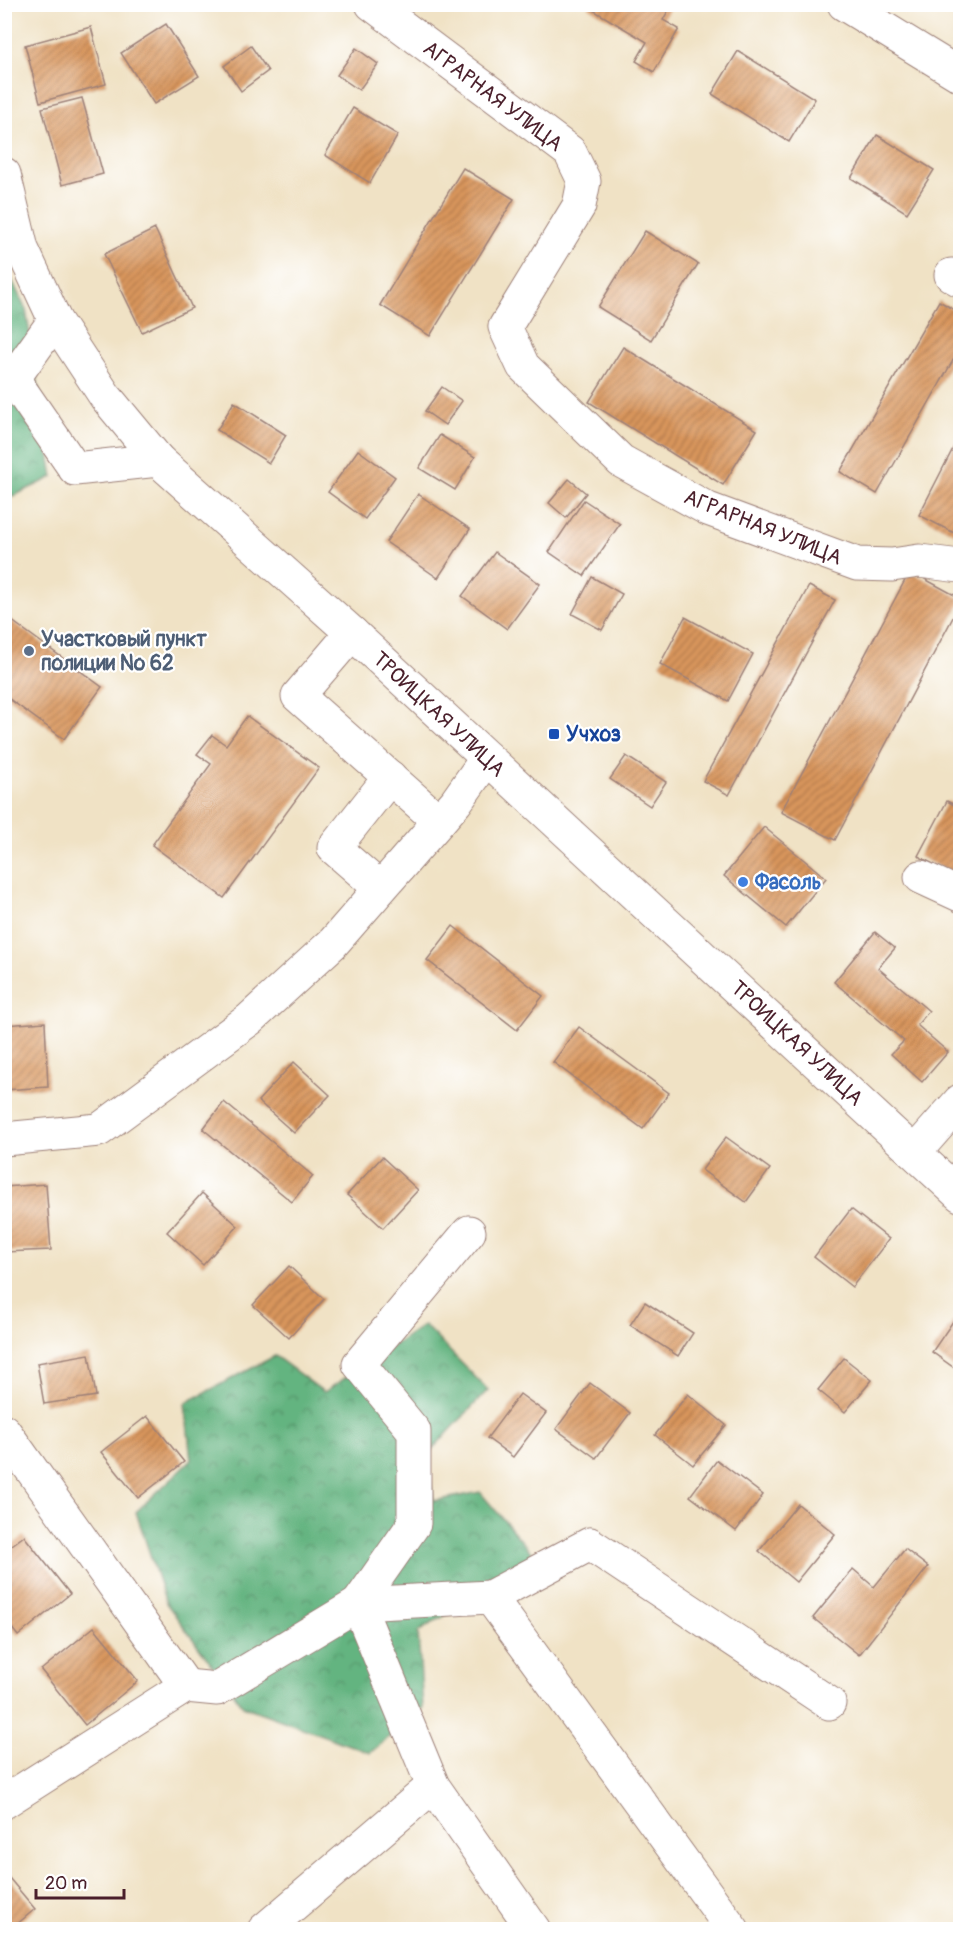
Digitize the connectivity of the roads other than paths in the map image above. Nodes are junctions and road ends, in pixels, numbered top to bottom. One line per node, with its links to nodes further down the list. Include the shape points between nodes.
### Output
1 (372, 4): 8 (street, АГРАРНАЯ УЛИЦА, via 570,152 584,181 579,206 506,327 523,366 621,461 708,509 857,564 919,561)
2 (844, 4): 3 (street)
3 (960, 75)
4 (4, 174): 5 (street, ТРОИЦКАЯ УЛИЦА, via 22,249)
5 (55, 321): 6 (street); 7 (street, ТРОИЦКАЯ УЛИЦА, via 105,396)
6 (9, 381): 7 (street, via 75,469)
7 (158, 460): 9 (street, ТРОИЦКАЯ УЛИЦА)
8 (960, 566)
9 (352, 633): 10 (street, ТРОИЦКАЯ УЛИЦА); 11 (street, via 298,696)
10 (487, 758): 12 (street); 18 (street, ТРОИЦКАЯ УЛИЦА)
11 (390, 777): 12 (street); 14 (street, via 334,848)
12 (439, 821): 14 (street)
13 (921, 877): 15 (street)
14 (380, 888): 17 (street, via 333,943 250,1019 99,1130)
15 (960, 895)
16 (960, 1101): 18 (street)
17 (4, 1139)
18 (915, 1152): 19 (street, ТРОИЦКАЯ УЛИЦА)
19 (960, 1194)
20 (469, 1232): 23 (street, via 359,1364 414,1431 414,1524)
21 (4, 1431): 24 (street)
22 (490, 1598): 23 (street); 25 (street, via 590,1544); 30 (street)
23 (358, 1604): 24 (street, via 217,1689); 26 (street)
24 (186, 1686): 27 (street)
25 (829, 1703)
26 (433, 1786): 28 (street); 29 (street)
27 (4, 1802)
28 (264, 1929)
29 (534, 1929)
30 (733, 1929)

